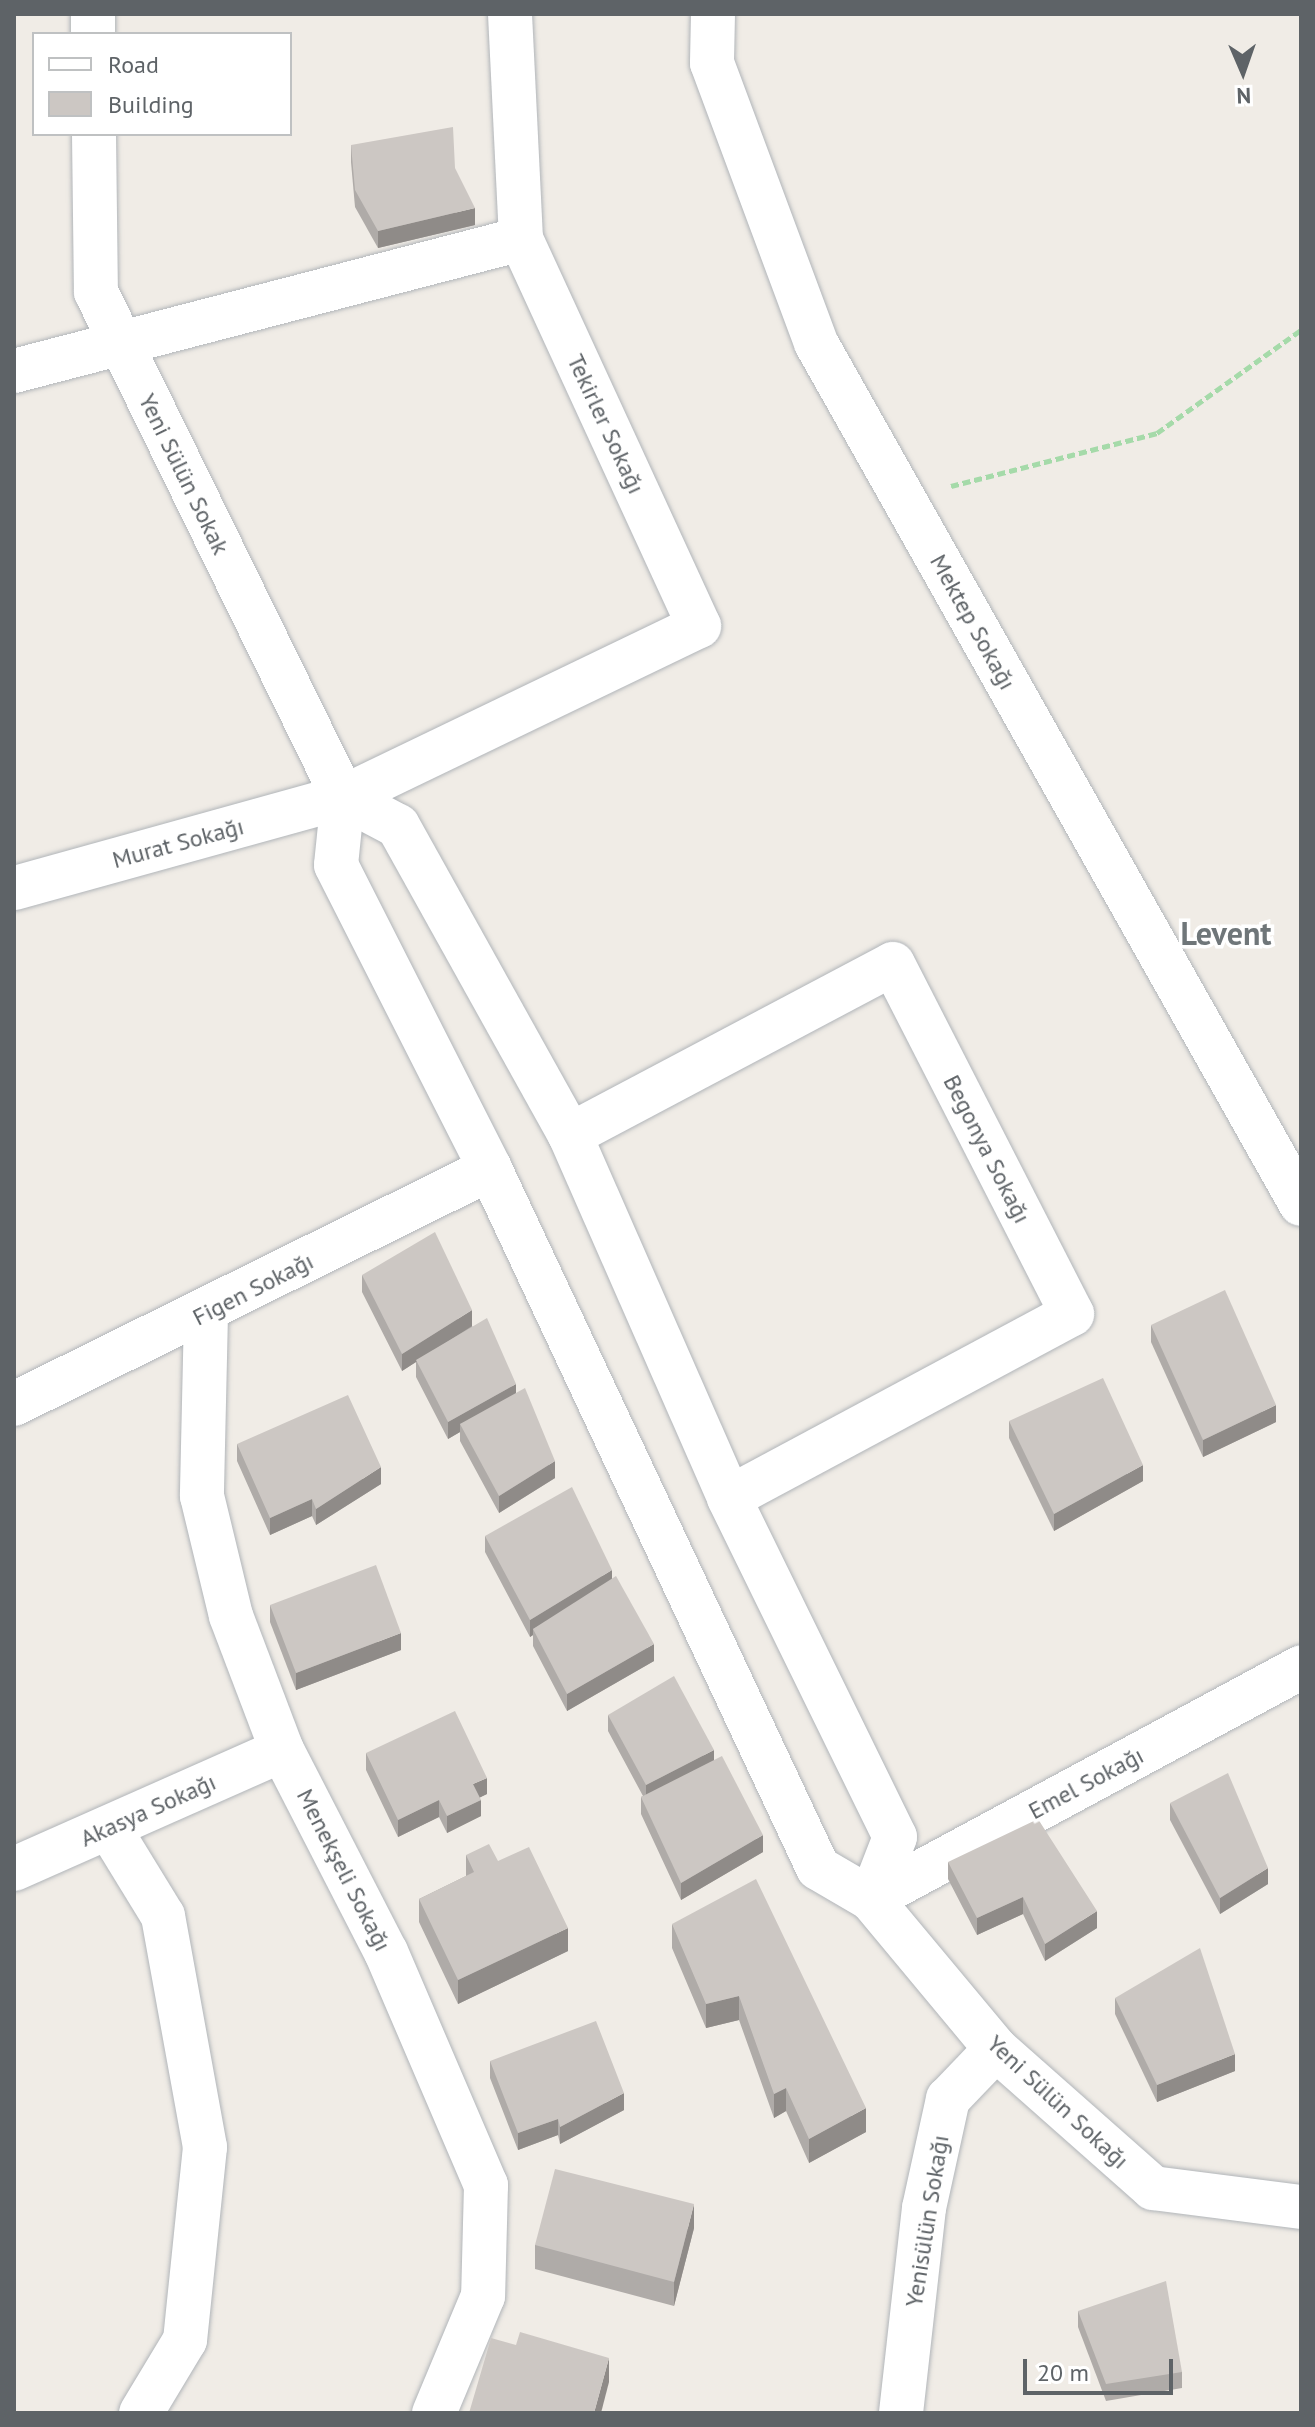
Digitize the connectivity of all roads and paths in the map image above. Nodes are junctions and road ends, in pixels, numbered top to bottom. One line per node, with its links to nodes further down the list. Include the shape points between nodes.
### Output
1 (510, 14): 4 (street)
2 (713, 14): 8 (street, Mektep Sokağı, via 712,63 816,343)
3 (94, 136): 6 (street, Yeni Sülün Sokak, via 96,292)
4 (521, 239): 6 (street); 9 (street, Tekirler Sokağı, via 699,626)
5 (1301, 330): 8 (path, via 1157,433)
6 (122, 346): 7 (street); 9 (street, Yeni Sülün Sokak)
7 (14, 371)
8 (904, 499): 13 (street, Mektep Sokağı)
9 (343, 797): 10 (street, Murat Sokağı); 11 (street, via 398,826); 12 (street, Yeni Sülün Sokağı, via 336,865)
10 (14, 888)
11 (570, 1135): 16 (street); 16 (street, Begonya Sokağı, via 893,964 1072,1314)
12 (490, 1169): 14 (street, Figen Sokağı); 21 (street, Yeni Sülün Sokağı, via 818,1868)
13 (1301, 1204)
14 (206, 1314): 15 (street, Figen Sokağı); 18 (street, Menekşeli Sokağı, via 202,1496 231,1616)
15 (14, 1404)
16 (729, 1498): 21 (street, via 895,1837)
17 (1301, 1667): 21 (street, Emel Sokağı)
18 (282, 1750): 19 (street, Akasya Sokağı); 25 (street, Menekşeli Sokağı, via 386,1952 486,2185 483,2296)
19 (109, 1828): 20 (street, Akasya Sokağı); 24 (street, via 163,1916 205,2147 185,2340)
20 (14, 1869)
21 (871, 1899): 22 (street, Yeni Sülün Sokağı)
22 (996, 2049): 23 (street, Yeni Sülün Sokağı, via 1153,2188); 26 (street, Yenisülün Sokağı, via 948,2099 924,2208)
23 (1301, 2207)
24 (141, 2413)
25 (434, 2413)
26 (901, 2413)

